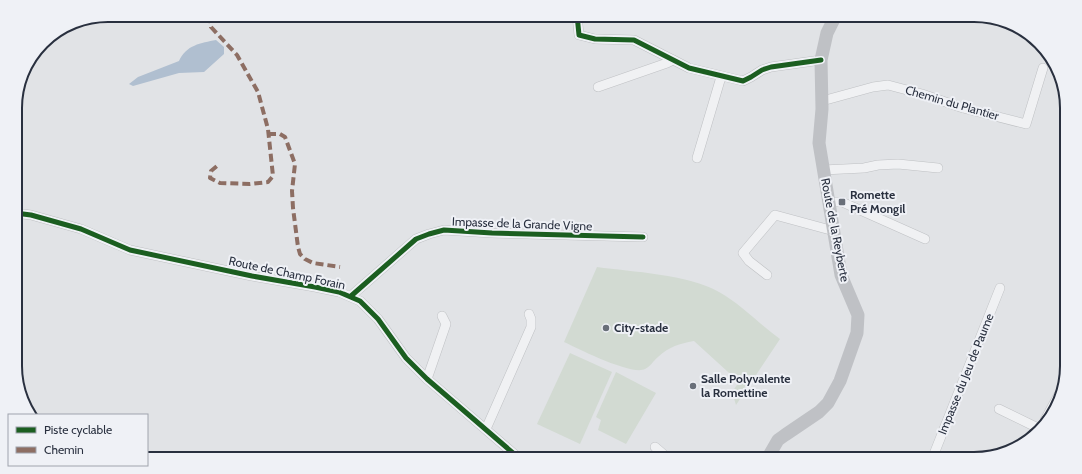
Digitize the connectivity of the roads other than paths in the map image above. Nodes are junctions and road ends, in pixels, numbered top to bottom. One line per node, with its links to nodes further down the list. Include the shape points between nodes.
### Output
1 (578, 22): 3 (street, via 579,35 596,39 634,40)
2 (832, 22): 4 (main road, Route de la Reyberte, via 827,33)
3 (672, 60): 6 (street); 7 (street)
4 (821, 60): 6 (street, via 772,67 743,81); 8 (main road, Route de la Reyberte)
5 (1043, 68): 8 (street, Chemin du Plantier, via 1026,124 888,85)
6 (721, 77): 9 (street)
7 (598, 87)
8 (822, 101): 11 (main road, Route de la Reyberte, via 819,143)
9 (697, 158)
10 (938, 168): 11 (street, via 898,164)
11 (823, 170): 12 (main road, Route de la Reyberte)
12 (829, 202): 14 (main road, Route de la Reyberte); 16 (street, via 842,202)
13 (22, 214): 19 (street, Route de Champ Forain, via 80,229 136,251)
14 (834, 231): 17 (street, via 775,215 743,253); 29 (main road, Route de la Reyberte, via 841,275 858,315 855,340 840,381 828,403 778,440)
15 (643, 237): 19 (street, Impasse de la Grande Vigne, via 444,230 416,239)
16 (925, 239)
17 (766, 275)
18 (1000, 288): 30 (street, Impasse du Jeu de Paume)
19 (351, 296): 22 (street, Route de Champ Forain, via 360,300 369,309 406,358)
20 (529, 314): 25 (street, via 531,327)
21 (442, 316): 22 (street, via 446,324)
22 (427, 379): 25 (street, Route de Champ Forain)
23 (999, 410): 24 (street)
24 (1035, 427)
25 (486, 429): 27 (street, Route de Champ Forain)
26 (655, 447): 28 (street)
27 (512, 452)
28 (661, 452)
29 (771, 452)
30 (935, 452)

